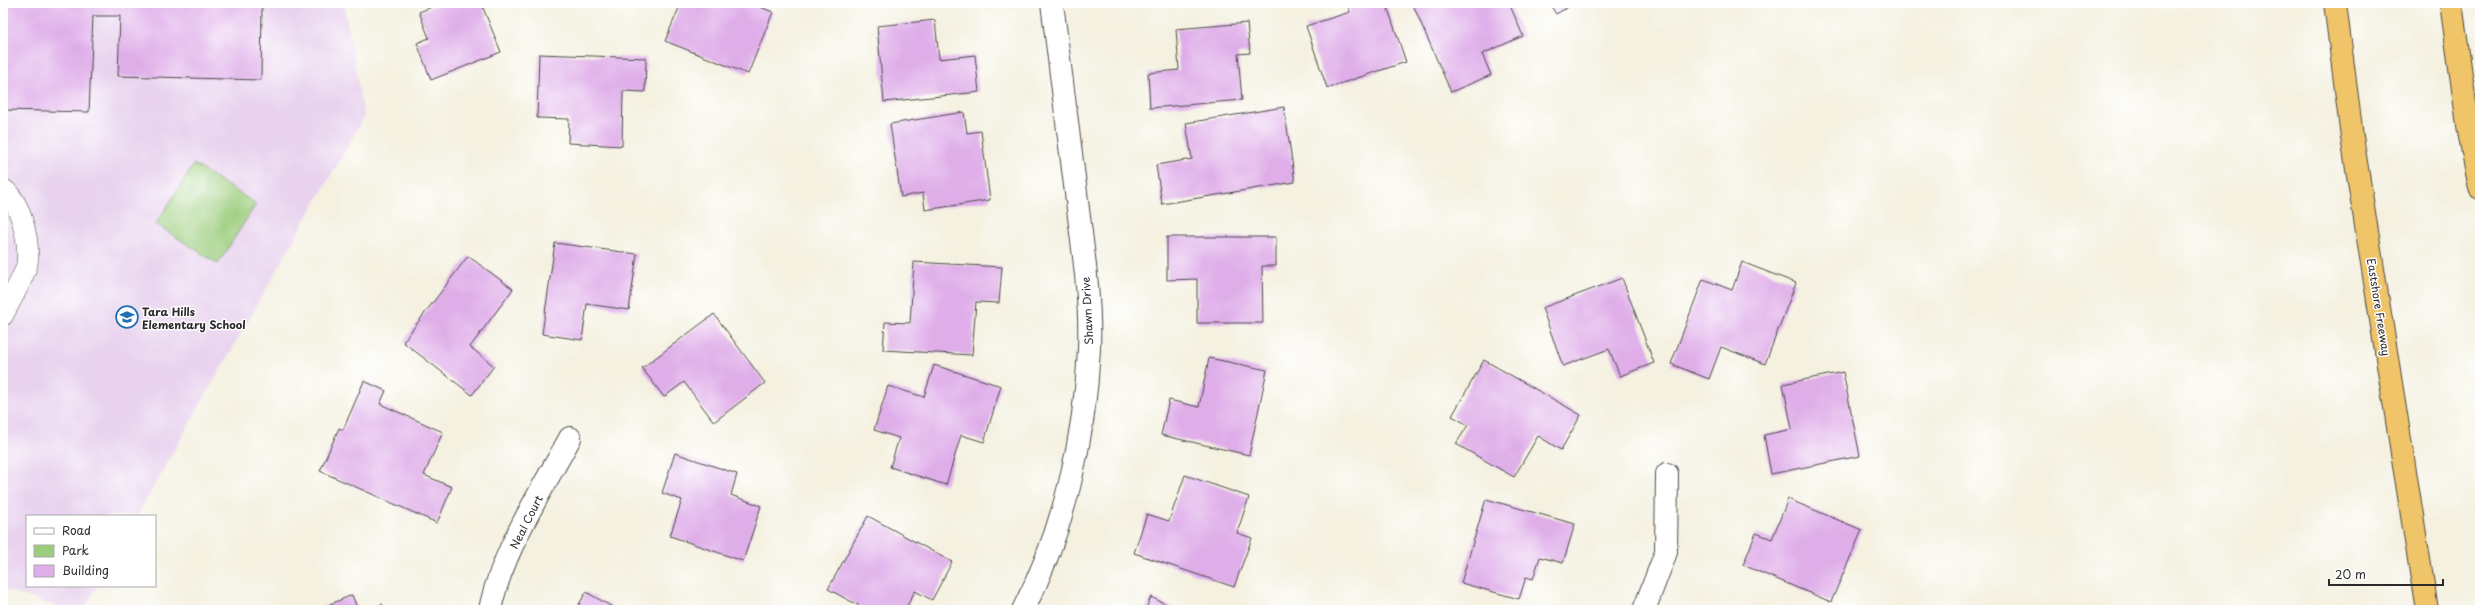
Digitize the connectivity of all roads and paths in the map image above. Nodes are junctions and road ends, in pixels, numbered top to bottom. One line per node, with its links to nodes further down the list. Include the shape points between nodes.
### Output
1 (1052, 3): 12 (street, Shawn Drive, via 1088,293 1089,349 1084,404 1057,532)
2 (2335, 3): 14 (highway, Eastshore Freeway, via 2352,137)
3 (2451, 3): 4 (highway)
4 (2469, 132): 5 (highway); 6 (highway)
5 (2480, 158)
6 (2480, 188)
7 (3, 189): 8 (lane, via 10,194 24,220 27,264)
8 (3, 315)
9 (570, 438): 11 (street, Neal Court, via 512,548)
10 (1667, 474): 13 (street, via 1666,552)
11 (490, 610)
12 (1023, 610)
13 (1644, 610)
14 (2428, 610)

